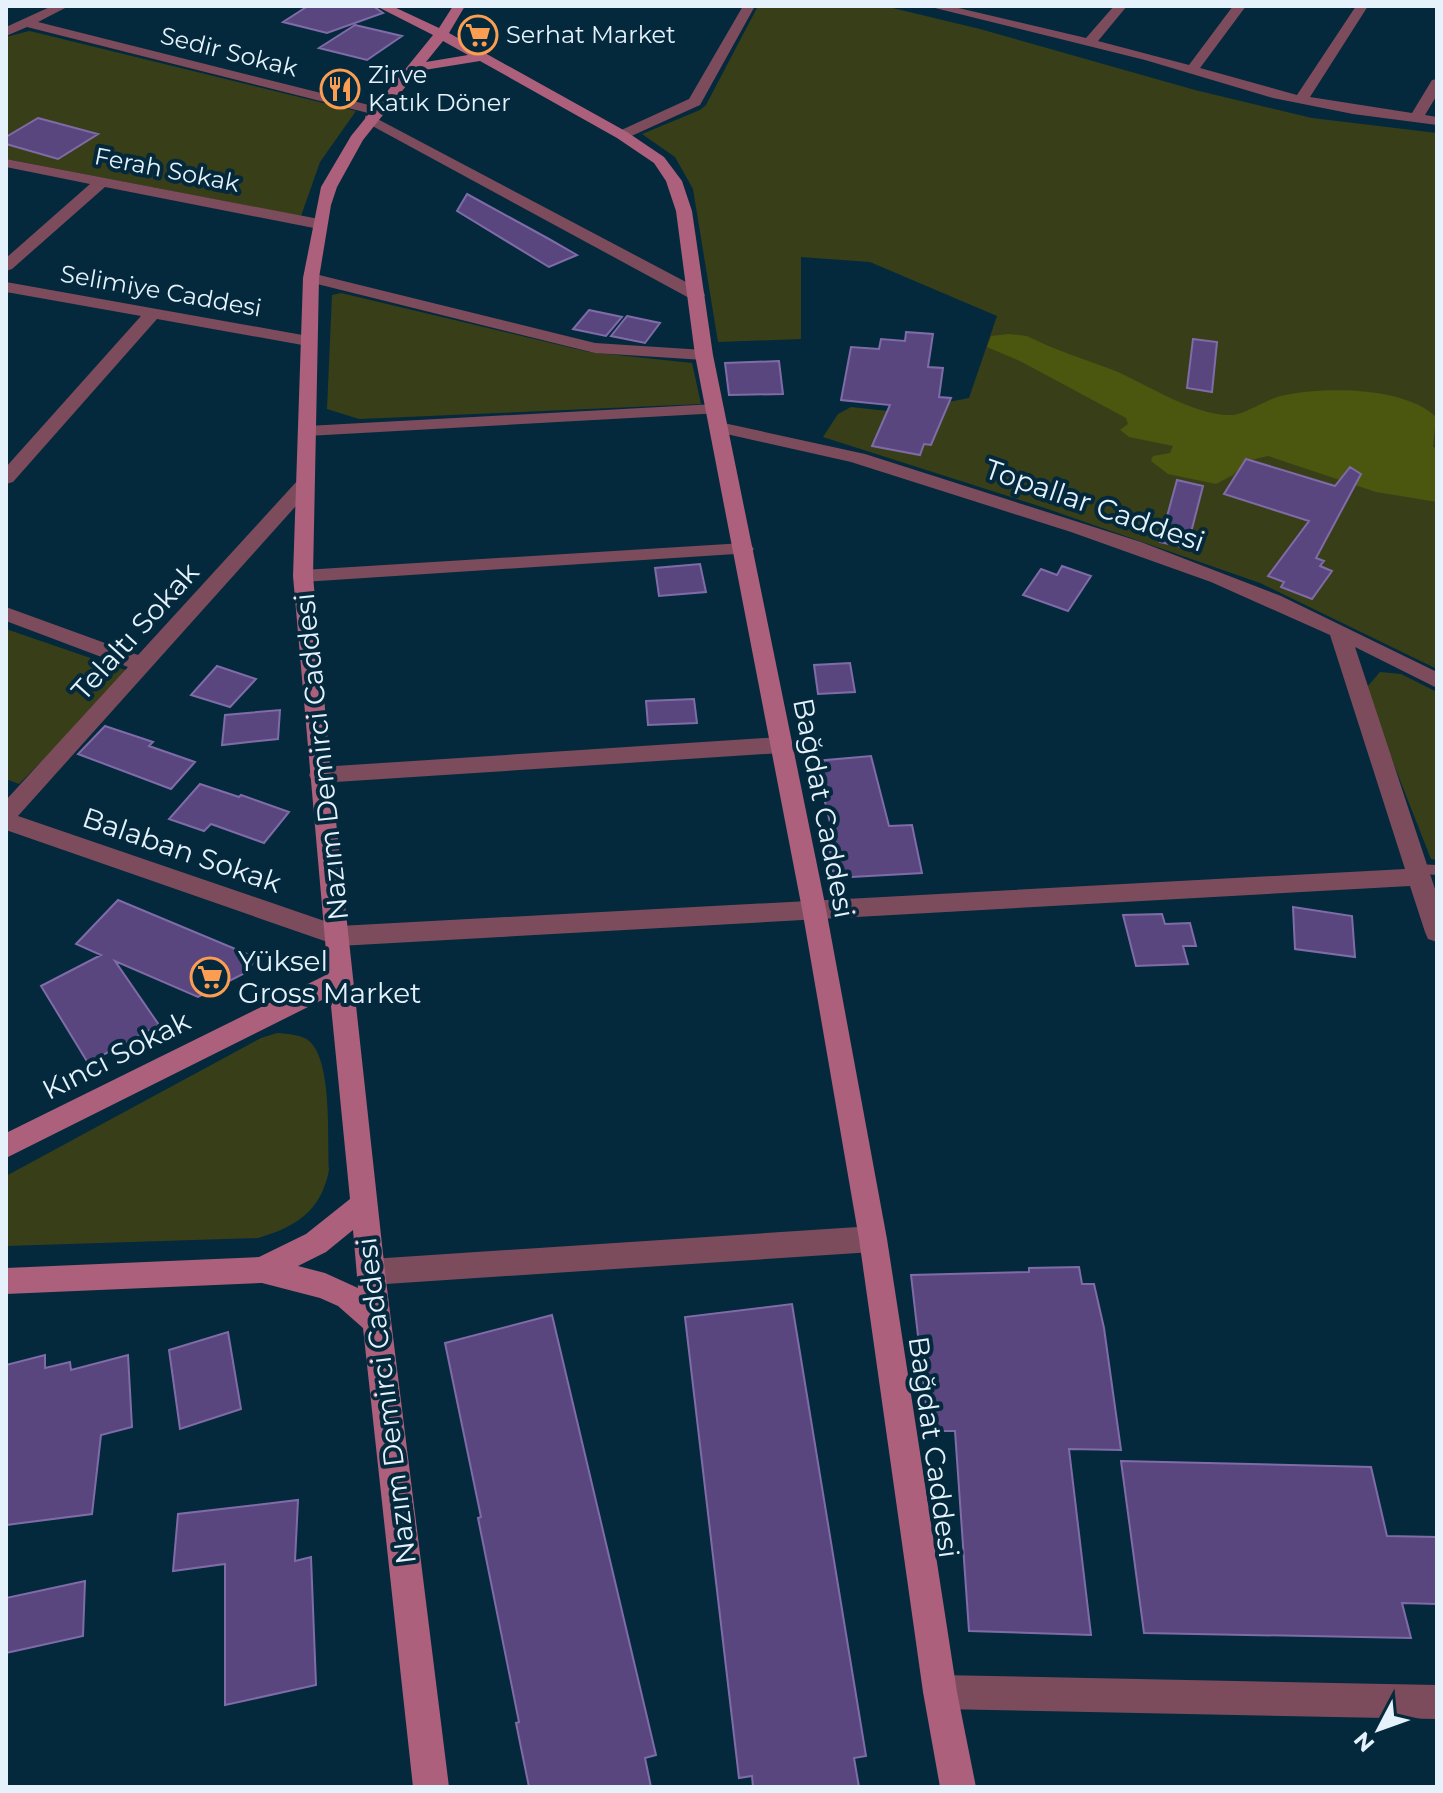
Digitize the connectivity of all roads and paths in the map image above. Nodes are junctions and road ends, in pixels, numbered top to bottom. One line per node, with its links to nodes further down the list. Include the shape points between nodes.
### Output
1 (63, 6): 12 (street)
2 (382, 6): 10 (main road, Bağdat Caddesi)
3 (749, 6): 24 (street, via 695,102)
4 (933, 6): 11 (street)
5 (996, 6): 11 (street)
6 (1121, 6): 15 (street)
7 (1240, 6): 18 (street)
8 (1362, 6): 20 (street)
9 (458, 9): 10 (main road); 14 (main road, Nazım Demirci Caddesi)
10 (407, 17): 14 (main road, Bağdat Caddesi)
11 (983, 18): 15 (street)
12 (25, 23): 13 (street); 21 (street, Sedir Sokak)
13 (6, 32)
14 (441, 34): 16 (main road, Bağdat Caddesi); 17 (main road, Nazım Demirci Caddesi)
15 (1089, 43): 18 (street)
16 (481, 57): 17 (main road); 24 (main road, Bağdat Caddesi)
17 (411, 68): 21 (main road, Nazım Demirci Caddesi)
18 (1191, 71): 20 (street)
19 (1437, 83): 22 (street)
20 (1301, 100): 22 (street)
21 (373, 115): 27 (main road, Nazım Demirci Caddesi, via 329,187); 31 (street, Sedir Sokak)
22 (1416, 119): 23 (street)
23 (1437, 121)
24 (622, 135): 31 (main road, Bağdat Caddesi, via 659,160 674,181)
25 (6, 163): 26 (street, Ferah Sokak)
26 (101, 182): 27 (street, Ferah Sokak); 28 (street)
27 (319, 224): 29 (main road, Nazım Demirci Caddesi)
28 (6, 266)
29 (311, 278): 33 (main road, Nazım Demirci Caddesi); 34 (street, via 595,348)
30 (6, 287): 32 (street, Selimiye Caddesi)
31 (697, 295): 34 (main road, Bağdat Caddesi)
32 (153, 313): 33 (street, Selimiye Caddesi); 37 (street)
33 (308, 341): 36 (main road, Nazım Demirci Caddesi)
34 (704, 355): 35 (main road, Bağdat Caddesi)
35 (717, 418): 36 (street, Topallar Caddesi); 39 (main road, Bağdat Caddesi); 42 (street, Topallar Caddesi, via 858,456 1094,533 1218,577)
36 (307, 431): 38 (main road, Nazım Demirci Caddesi)
37 (6, 478)
38 (305, 484): 40 (main road, Nazım Demirci Caddesi); 43 (street, Telaltı Sokak)
39 (744, 549): 40 (street); 45 (main road, Bağdat Caddesi)
40 (303, 576): 46 (main road, Nazım Demirci Caddesi)
41 (6, 614): 43 (street)
42 (1339, 632): 44 (street, Topallar Caddesi); 48 (street)
43 (143, 665): 47 (street, Telaltı Sokak)
44 (1437, 681)
45 (781, 745): 46 (street); 49 (main road, Bağdat Caddesi)
46 (320, 775): 51 (main road, Nazım Demirci Caddesi)
47 (6, 818): 51 (street, Balaban Sokak)
48 (1424, 872): 49 (street); 50 (street)
49 (814, 909): 51 (street); 55 (main road, Bağdat Caddesi)
50 (1437, 932)
51 (339, 936): 52 (main road, Nazım Demirci Caddesi)
52 (341, 979): 53 (main road, Kıncı Sokak); 54 (main road, Nazım Demirci Caddesi)
53 (6, 1146)
54 (364, 1204): 56 (main road, via 316,1243); 57 (main road, Nazım Demirci Caddesi)
55 (873, 1239): 57 (street); 60 (main road, Bağdat Caddesi)
56 (262, 1270): 58 (main road); 59 (main road, via 325,1286 348,1297)
57 (371, 1272): 59 (main road, Nazım Demirci Caddesi)
58 (6, 1281)
59 (377, 1322): 62 (main road, Nazım Demirci Caddesi)
60 (940, 1692): 61 (street); 63 (main road, Bağdat Caddesi)
61 (1437, 1702)
62 (431, 1787)
63 (958, 1787)

